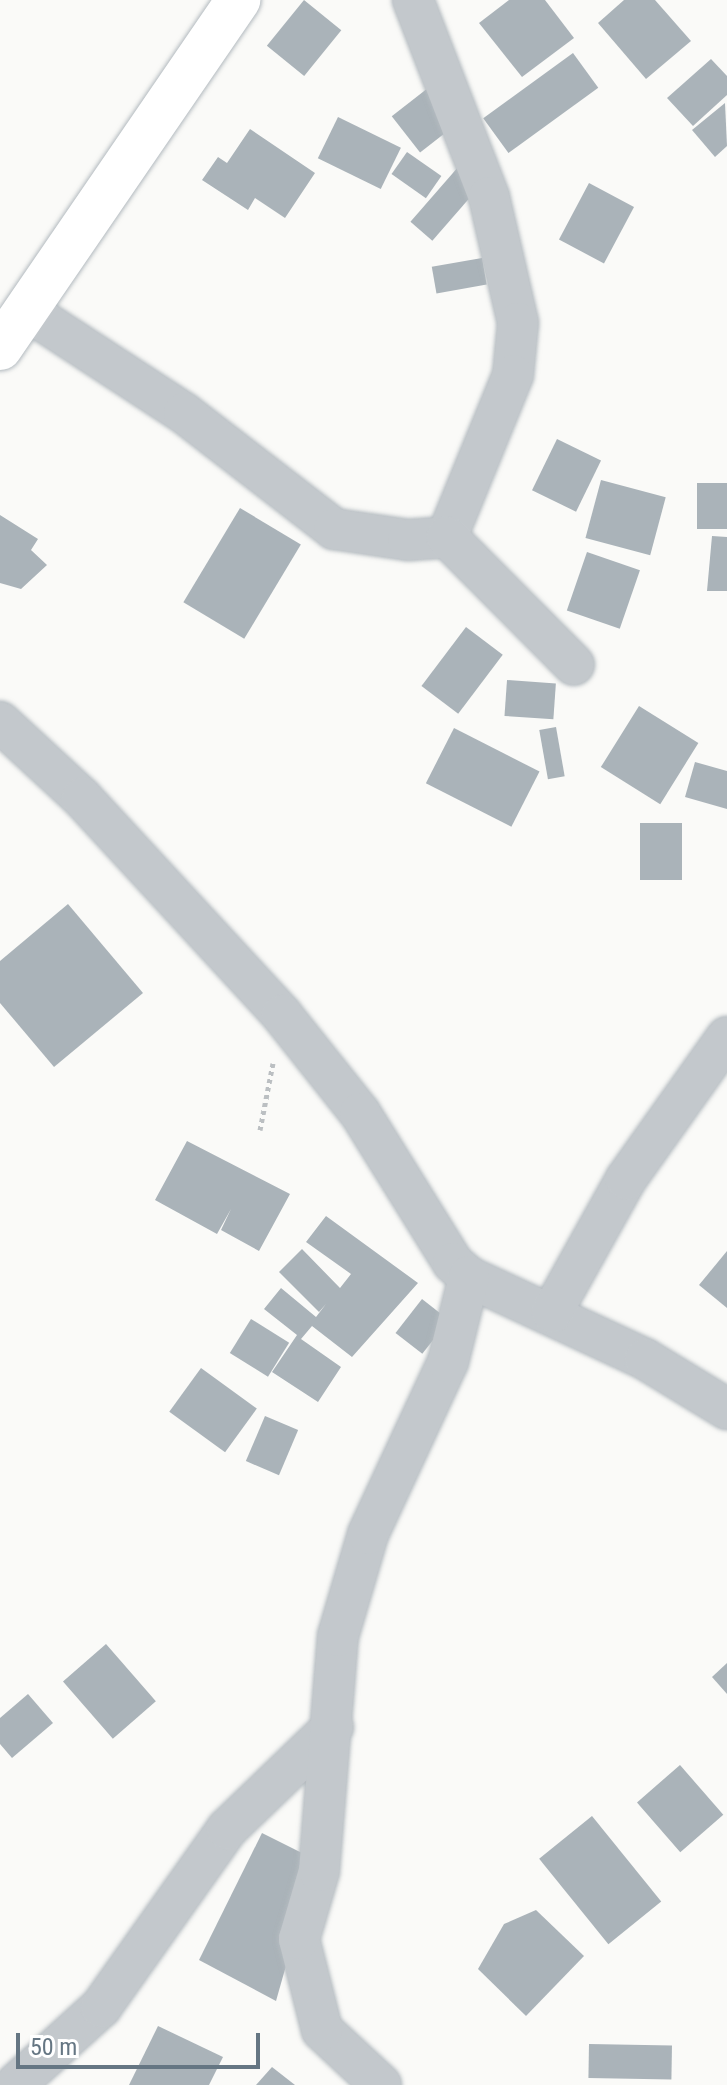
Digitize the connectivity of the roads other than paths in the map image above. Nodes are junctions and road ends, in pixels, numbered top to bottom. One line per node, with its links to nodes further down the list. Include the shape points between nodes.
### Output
1 (238, 0): 3 (main road)
2 (413, 0): 5 (street, via 489,197 518,323 513,375)
3 (26, 310): 4 (main road); 5 (street, via 184,413 334,529 408,540)
4 (0, 348)
5 (447, 537): 6 (street)
6 (574, 665)
7 (0, 722): 9 (street, via 82,798 282,1015 387,1151 431,1236)
8 (727, 1037): 10 (street, via 626,1179)
9 (469, 1277): 10 (street); 12 (street, via 448,1362 368,1534 338,1636)
10 (552, 1312): 11 (street)
11 (727, 1409)
12 (333, 1727): 13 (street, via 227,1829 101,2007); 14 (street, via 319,1871 299,1939 305,1984 322,2030)
13 (15, 2085)
14 (381, 2085)

